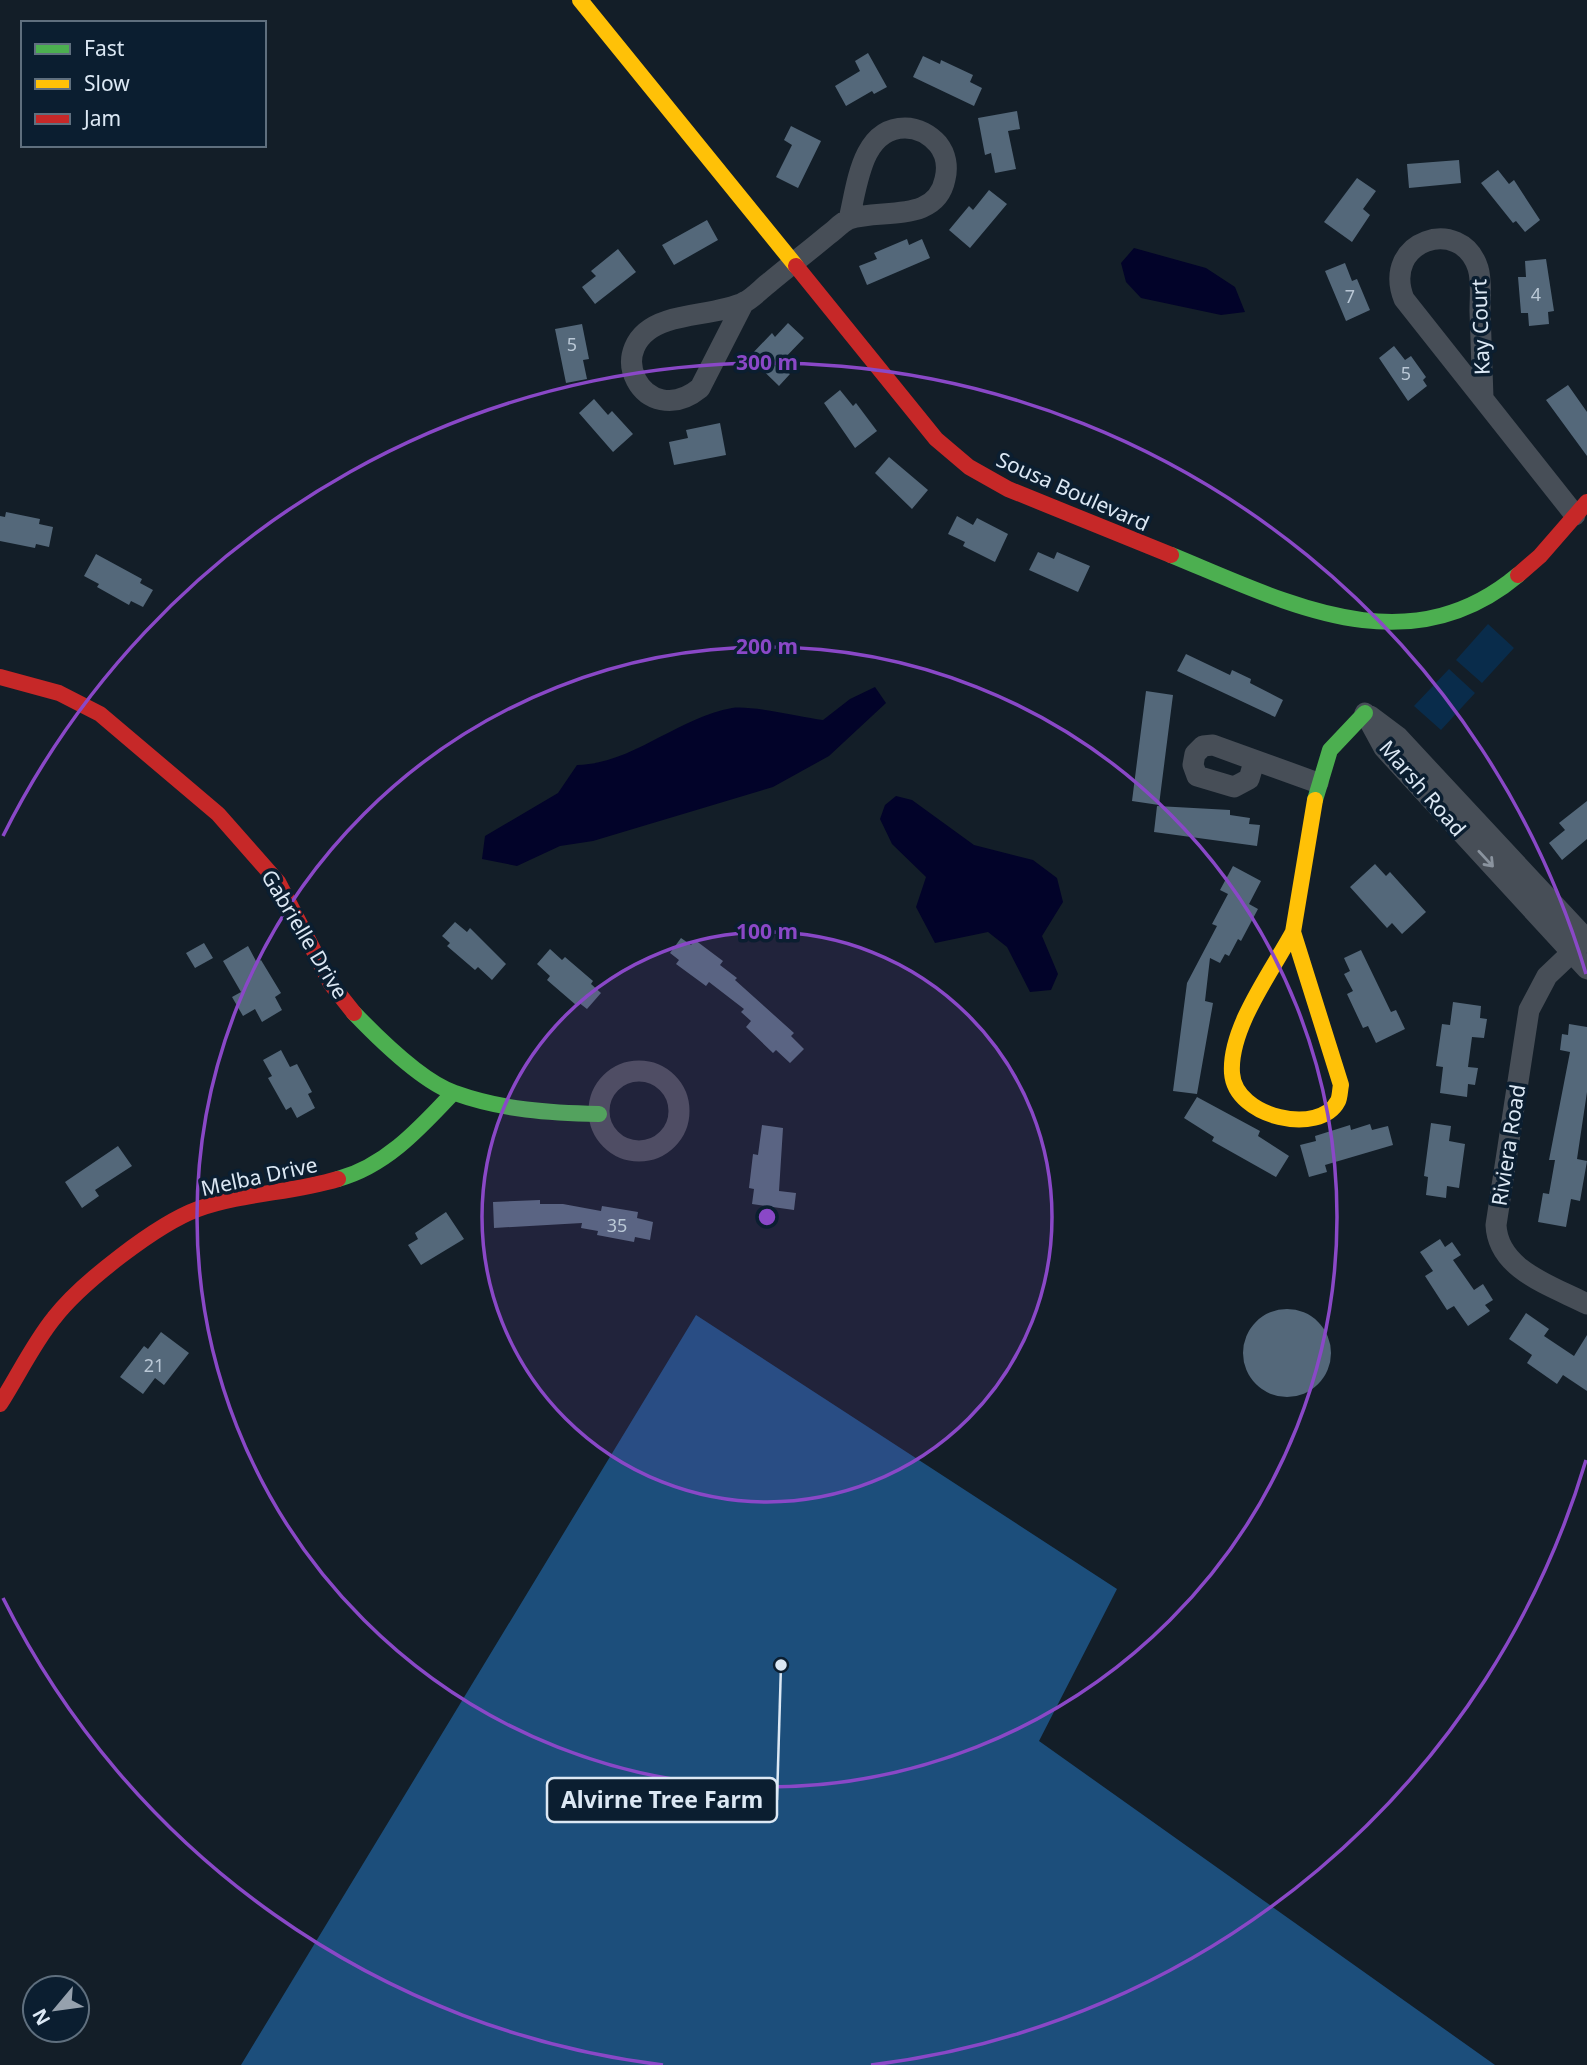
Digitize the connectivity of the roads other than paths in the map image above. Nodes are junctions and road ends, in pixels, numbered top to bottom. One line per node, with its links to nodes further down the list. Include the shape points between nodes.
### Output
1 (580, 0): 3 (street, Sousa Boulevard)
2 (849, 219): 2 (street, via 865,157 881,136 906,128 931,137 940,146 947,172 944,185 927,206); 3 (street)
3 (793, 263): 4 (street); 6 (street, Sousa Boulevard, via 936,439 969,467 1008,489 1332,618 1381,625 1445,616 1503,587 1531,565)
4 (744, 302): 4 (street, via 669,320 646,331 632,352 631,364 640,387 663,401 690,397 700,388)
5 (1483, 398): 5 (street, Kay Court, via 1404,299 1399,273 1411,249 1423,242 1450,240 1462,246 1478,268); 6 (street, Kay Court)
6 (1581, 509)
7 (0, 677): 14 (street, Gabrielle Drive, via 60,693 100,714 219,814 278,882 345,1003 394,1052)
8 (1365, 713): 10 (street, via 1330,750); 12 (street, Marsh Road, via 1384,748)
9 (1254, 762): 10 (street)
10 (1318, 783): 11 (street)
11 (1293, 932): 11 (street, via 1342,1085 1338,1101 1327,1112 1287,1122 1269,1117 1243,1098 1232,1072 1243,1028)
12 (1583, 942): 13 (street, Marsh Road); 16 (street, Riviera Road, via 1547,976 1529,1010 1496,1224 1500,1246 1512,1263)
13 (1587, 969)
14 (453, 1093): 15 (street, Gabrielle Drive, via 533,1112); 17 (street, Melba Drive, via 409,1140 352,1175 308,1188 241,1197 177,1218 69,1300 28,1354)
15 (600, 1114)
16 (1587, 1304)
17 (0, 1404)

